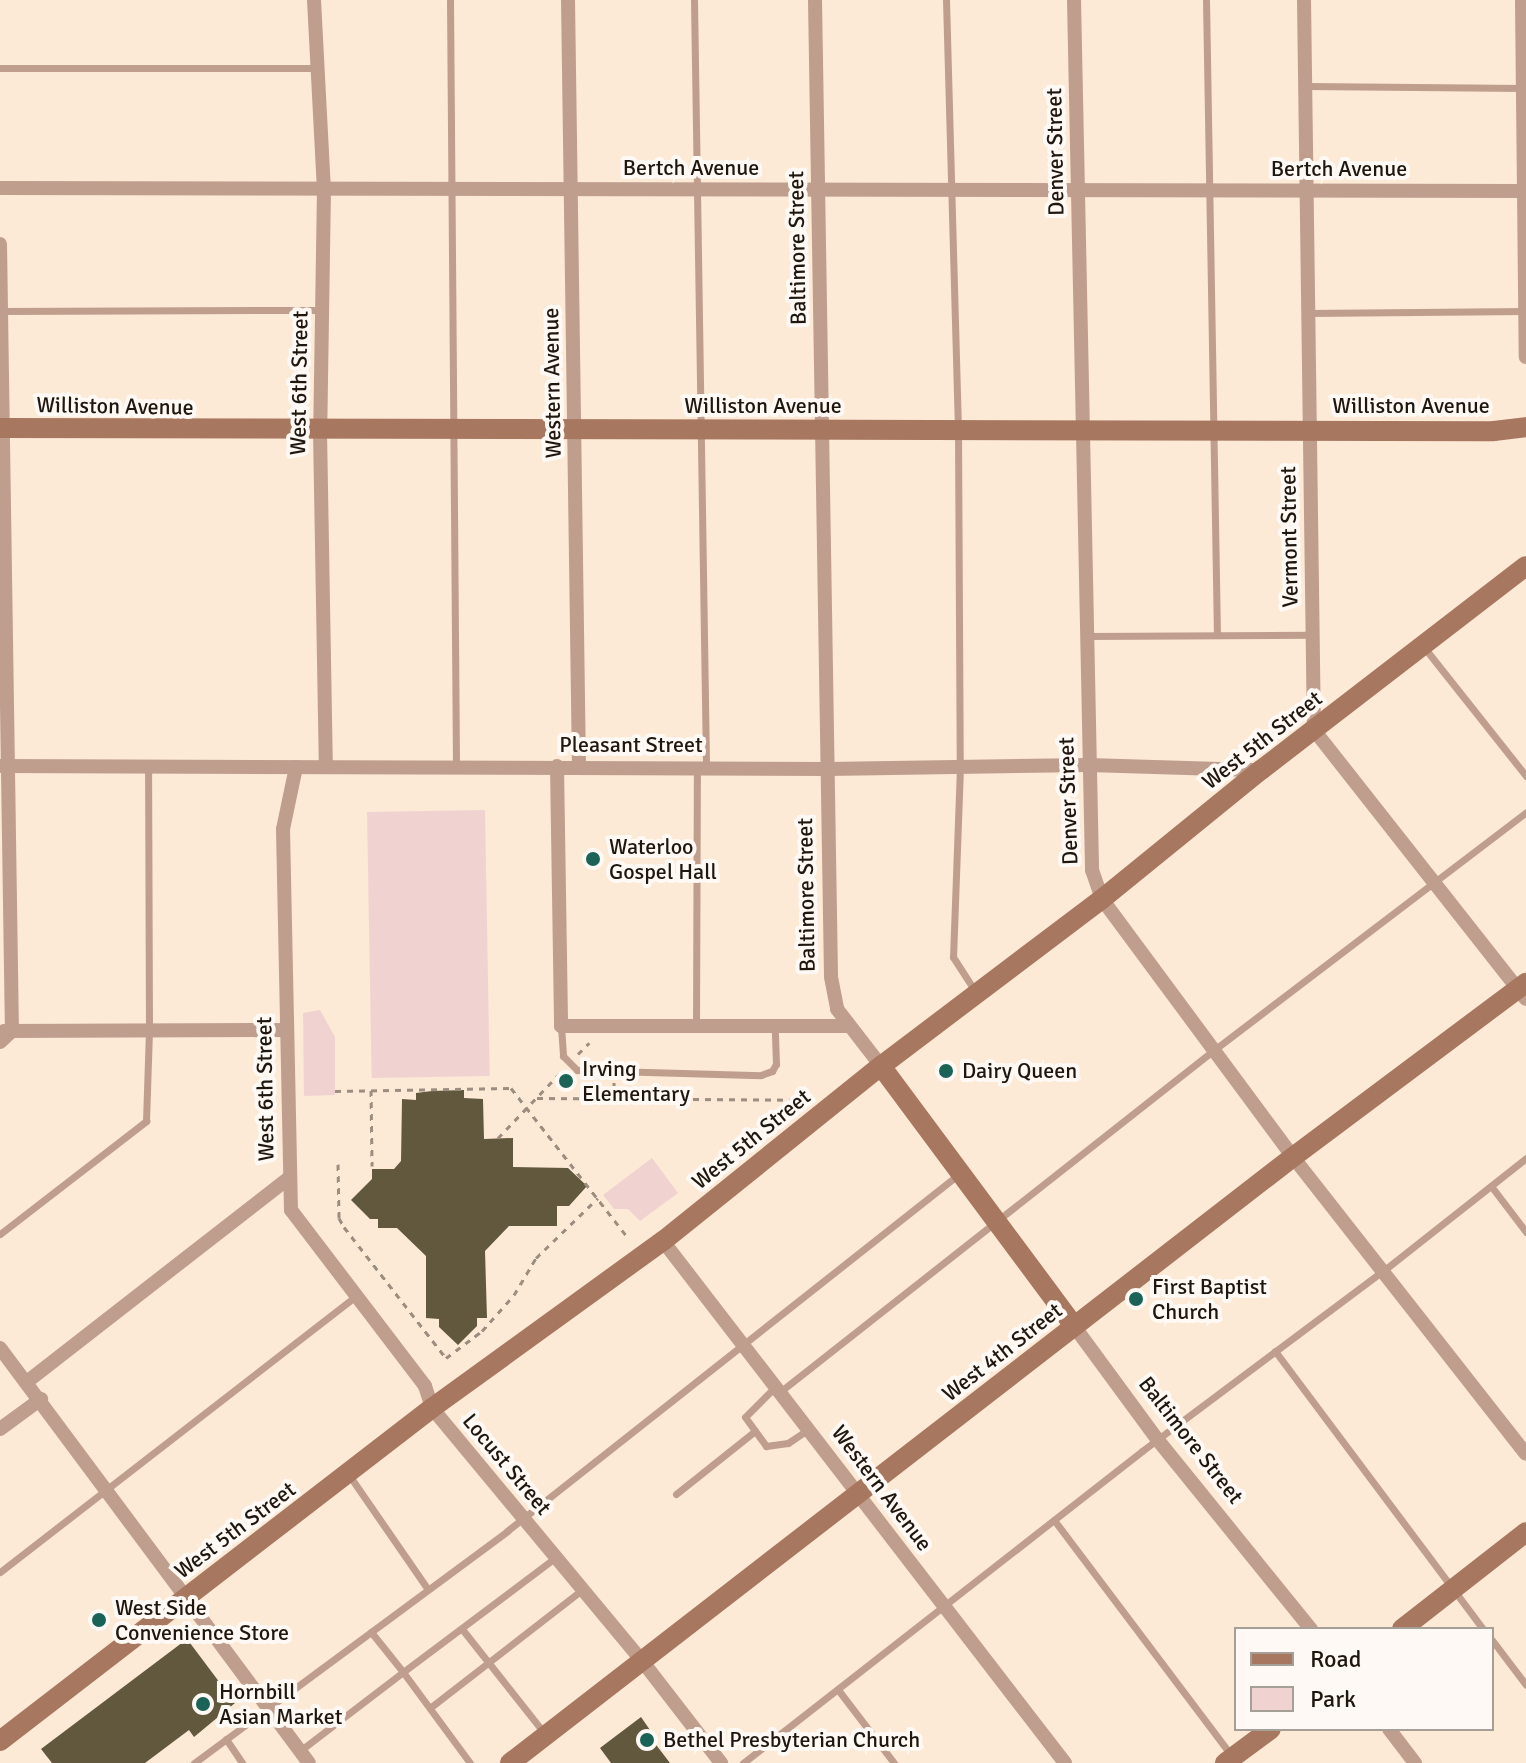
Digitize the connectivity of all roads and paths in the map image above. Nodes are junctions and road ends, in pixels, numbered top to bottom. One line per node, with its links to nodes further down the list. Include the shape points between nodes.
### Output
1 (314, 0): 12 (street, West 6th Street)
2 (450, 0): 18 (lane)
3 (568, 0): 19 (street, Western Avenue)
4 (694, 0): 20 (lane)
5 (815, 0): 21 (street, Baltimore Street)
6 (946, 0): 22 (lane)
7 (1074, 0): 23 (street, Denver Street)
8 (1206, 0): 24 (lane)
9 (1304, 0): 14 (street, Vermont Street)
10 (1522, 0): 13 (street)
11 (0, 68): 12 (lane)
12 (317, 68): 17 (street, West 6th Street)
13 (1525, 70): 15 (street)
14 (1305, 86): 15 (lane); 25 (street, Vermont Street)
15 (1523, 88): 26 (street)
16 (0, 188): 17 (street, Bertch Avenue)
17 (324, 189): 18 (street, Bertch Avenue); 28 (street, West 6th Street)
18 (451, 190): 19 (street, Bertch Avenue); 38 (lane)
19 (571, 190): 20 (street, Bertch Avenue); 39 (street, Western Avenue)
20 (698, 190): 21 (street, Bertch Avenue); 40 (lane)
21 (820, 190): 22 (street, Bertch Avenue); 41 (street, Baltimore Street)
22 (953, 190): 23 (street, Bertch Avenue); 42 (lane)
23 (1078, 190): 24 (street, Bertch Avenue); 35 (street, Denver Street)
24 (1211, 190): 25 (street, Bertch Avenue); 36 (lane)
25 (1306, 191): 26 (street, Bertch Avenue); 31 (street, Vermont Street)
26 (1525, 191): 30 (street)
27 (0, 244): 29 (street)
28 (322, 310): 29 (lane); 43 (street, West 6th Street)
29 (0, 311): 34 (street)
30 (1526, 311): 31 (lane); 32 (street)
31 (1308, 313): 37 (street, Vermont Street)
32 (1526, 357)
33 (1526, 427): 37 (main road, Williston Avenue)
34 (1, 428): 43 (main road, Williston Avenue); 51 (street)
35 (1082, 429): 36 (main road, Williston Avenue); 42 (main road, Williston Avenue); 47 (street, Denver Street)
36 (1213, 429): 37 (main road, Williston Avenue); 45 (lane)
37 (1309, 429): 46 (street, Vermont Street)
38 (451, 430): 39 (main road, Williston Avenue); 43 (main road, Williston Avenue); 57 (lane)
39 (574, 430): 40 (main road, Williston Avenue); 53 (street, Western Avenue)
40 (698, 430): 41 (main road, Williston Avenue); 58 (lane)
41 (825, 430): 42 (main road, Williston Avenue); 60 (street, Baltimore Street)
42 (958, 430): 59 (lane)
43 (320, 431): 56 (street, West 6th Street)
44 (1526, 566): 48 (main road, West 5th Street)
45 (1217, 635): 46 (lane); 47 (lane)
46 (1313, 635): 49 (street, Vermont Street)
47 (1086, 636): 50 (street, Denver Street)
48 (1423, 646): 49 (main road, West 5th Street); 62 (lane)
49 (1314, 730): 61 (main road, West 5th Street); 64 (street)
50 (1088, 765): 59 (street, Pleasant Street); 61 (street, Pleasant Street); 65 (street, Denver Street, via 1090,854)
51 (3, 766): 54 (street, Pleasant Street); 74 (street)
52 (557, 766): 53 (street, Pleasant Street); 57 (street, Pleasant Street); 68 (street)
53 (579, 766): 58 (street, Pleasant Street)
54 (148, 767): 55 (street, Pleasant Street); 72 (lane)
55 (296, 767): 56 (street, Pleasant Street); 73 (street, West 6th Street, via 283,829)
56 (326, 767): 57 (street, Pleasant Street)
57 (456, 767)
58 (701, 767): 60 (street, Pleasant Street); 69 (lane)
59 (960, 767): 60 (street, Pleasant Street); 67 (lane, via 953,957)
60 (828, 769): 71 (street, Baltimore Street, via 831,977 837,1009)
61 (1261, 770): 65 (main road, West 5th Street)
62 (1526, 776)
63 (1526, 812): 64 (lane)
64 (1433, 881): 66 (street); 77 (lane)
65 (1102, 899): 67 (main road, West 5th Street); 77 (street, Denver Street)
66 (1523, 990): 88 (main road, West 4th Street)
67 (976, 994): 79 (main road, West 5th Street)
68 (561, 1026): 69 (street); 78 (lane, via 561,1049)
69 (696, 1026): 70 (street)
70 (775, 1026): 71 (street); 78 (lane, via 776,1064 761,1075 592,1073)
71 (848, 1026): 79 (street, Baltimore Street)
72 (149, 1030): 73 (street); 74 (street); 98 (lane, via 146,1121)
73 (287, 1030): 93 (street, West 6th Street)
74 (6, 1031): 75 (street)
75 (0, 1042)
76 (589, 1043): 78 (path)
77 (1214, 1050): 88 (street, Denver Street); 96 (lane)
78 (570, 1063): 83 (path)
79 (881, 1066): 92 (main road, Baltimore Street); 100 (main road, West 5th Street)
80 (614, 1082): 84 (path)
81 (371, 1090): 82 (path); 86 (path, via 511,1088); 91 (path)
82 (335, 1091)
83 (537, 1098): 84 (path); 86 (path)
84 (614, 1099): 85 (path)
85 (804, 1100)
86 (528, 1107): 87 (path); 95 (path)
87 (498, 1138)
88 (1293, 1157): 101 (street, Denver Street); 103 (main road, West 4th Street)
89 (1526, 1158): 94 (lane)
90 (338, 1164): 95 (path, via 339,1218 344,1227 446,1358 482,1331 514,1295 536,1258)
91 (372, 1166)
92 (962, 1171): 96 (main road, Baltimore Street); 104 (lane)
93 (289, 1178): 102 (street, Locust Street, via 291,1210); 107 (street, West 6th Street)
94 (1491, 1186): 97 (lane); 101 (lane)
95 (598, 1198): 99 (path)
96 (997, 1221): 103 (main road, Baltimore Street); 108 (lane)
97 (1526, 1232)
98 (0, 1234)
99 (626, 1235)
100 (663, 1241): 104 (street, Western Avenue); 110 (main road, West 5th Street)
101 (1383, 1271): 106 (lane); 115 (street, Denver Street)
102 (354, 1297): 110 (street, Locust Street, via 425,1386); 117 (lane)
103 (1074, 1326): 114 (street, Baltimore Street); 119 (main road, West 4th Street)
104 (744, 1345): 108 (street, Western Avenue); 120 (lane)
105 (0, 1348): 107 (street)
106 (1275, 1351): 114 (lane); 127 (lane)
107 (28, 1381): 109 (street)
108 (778, 1388): 112 (street, Western Avenue); 113 (lane, via 745,1417)
109 (41, 1399): 111 (street); 117 (street)
110 (432, 1408): 116 (main road, West 5th Street); 120 (street, Locust Street)
111 (0, 1429)
112 (809, 1429): 113 (lane, via 788,1443 766,1446); 119 (street, Western Avenue)
113 (755, 1431): 118 (lane)
114 (1157, 1439): 121 (lane); 130 (street, Baltimore Street)
115 (1526, 1454)
116 (348, 1473): 125 (lane); 128 (main road, West 5th Street)
117 (108, 1489): 124 (lane); 128 (street)
118 (676, 1494)
119 (858, 1494): 129 (street, Western Avenue); 137 (main road, West 4th Street)
120 (524, 1518): 123 (street, Locust Street); 125 (lane)
121 (1054, 1520): 129 (lane); 149 (lane)
122 (1526, 1532): 127 (main road)
123 (556, 1557): 126 (street, Locust Street); 133 (lane)
124 (0, 1572)
125 (427, 1588): 134 (lane)
126 (583, 1589): 136 (lane); 137 (street, Locust Street)
127 (1453, 1589): 131 (main road); 132 (lane)
128 (186, 1597): 141 (street); 147 (main road, West 5th Street)
129 (945, 1607): 140 (lane); 157 (street, Western Avenue)
130 (1309, 1627)
131 (1405, 1627)
132 (1482, 1627)
133 (462, 1629): 136 (lane); 138 (lane)
134 (371, 1632): 138 (lane); 141 (lane)
135 (1494, 1643): 139 (lane)
136 (488, 1662): 142 (lane); 145 (lane)
137 (643, 1662): 145 (main road, West 4th Street); 154 (street, Locust Street)
138 (403, 1672): 142 (lane); 148 (lane)
139 (1526, 1685)
140 (839, 1691): 155 (lane); 156 (lane)
141 (270, 1706): 146 (lane); 148 (street)
142 (431, 1707): 152 (lane)
143 (1269, 1731): 149 (main road)
144 (1391, 1731): 158 (street)
145 (546, 1736): 153 (main road, West 4th Street)
146 (226, 1739): 150 (lane); 151 (lane)
147 (0, 1741)
148 (304, 1757)
149 (1232, 1761)
150 (194, 1763)
151 (242, 1763)
152 (470, 1763)
153 (510, 1763)
154 (721, 1763)
155 (743, 1763)
156 (894, 1763)
157 (1065, 1763)
158 (1415, 1763)

